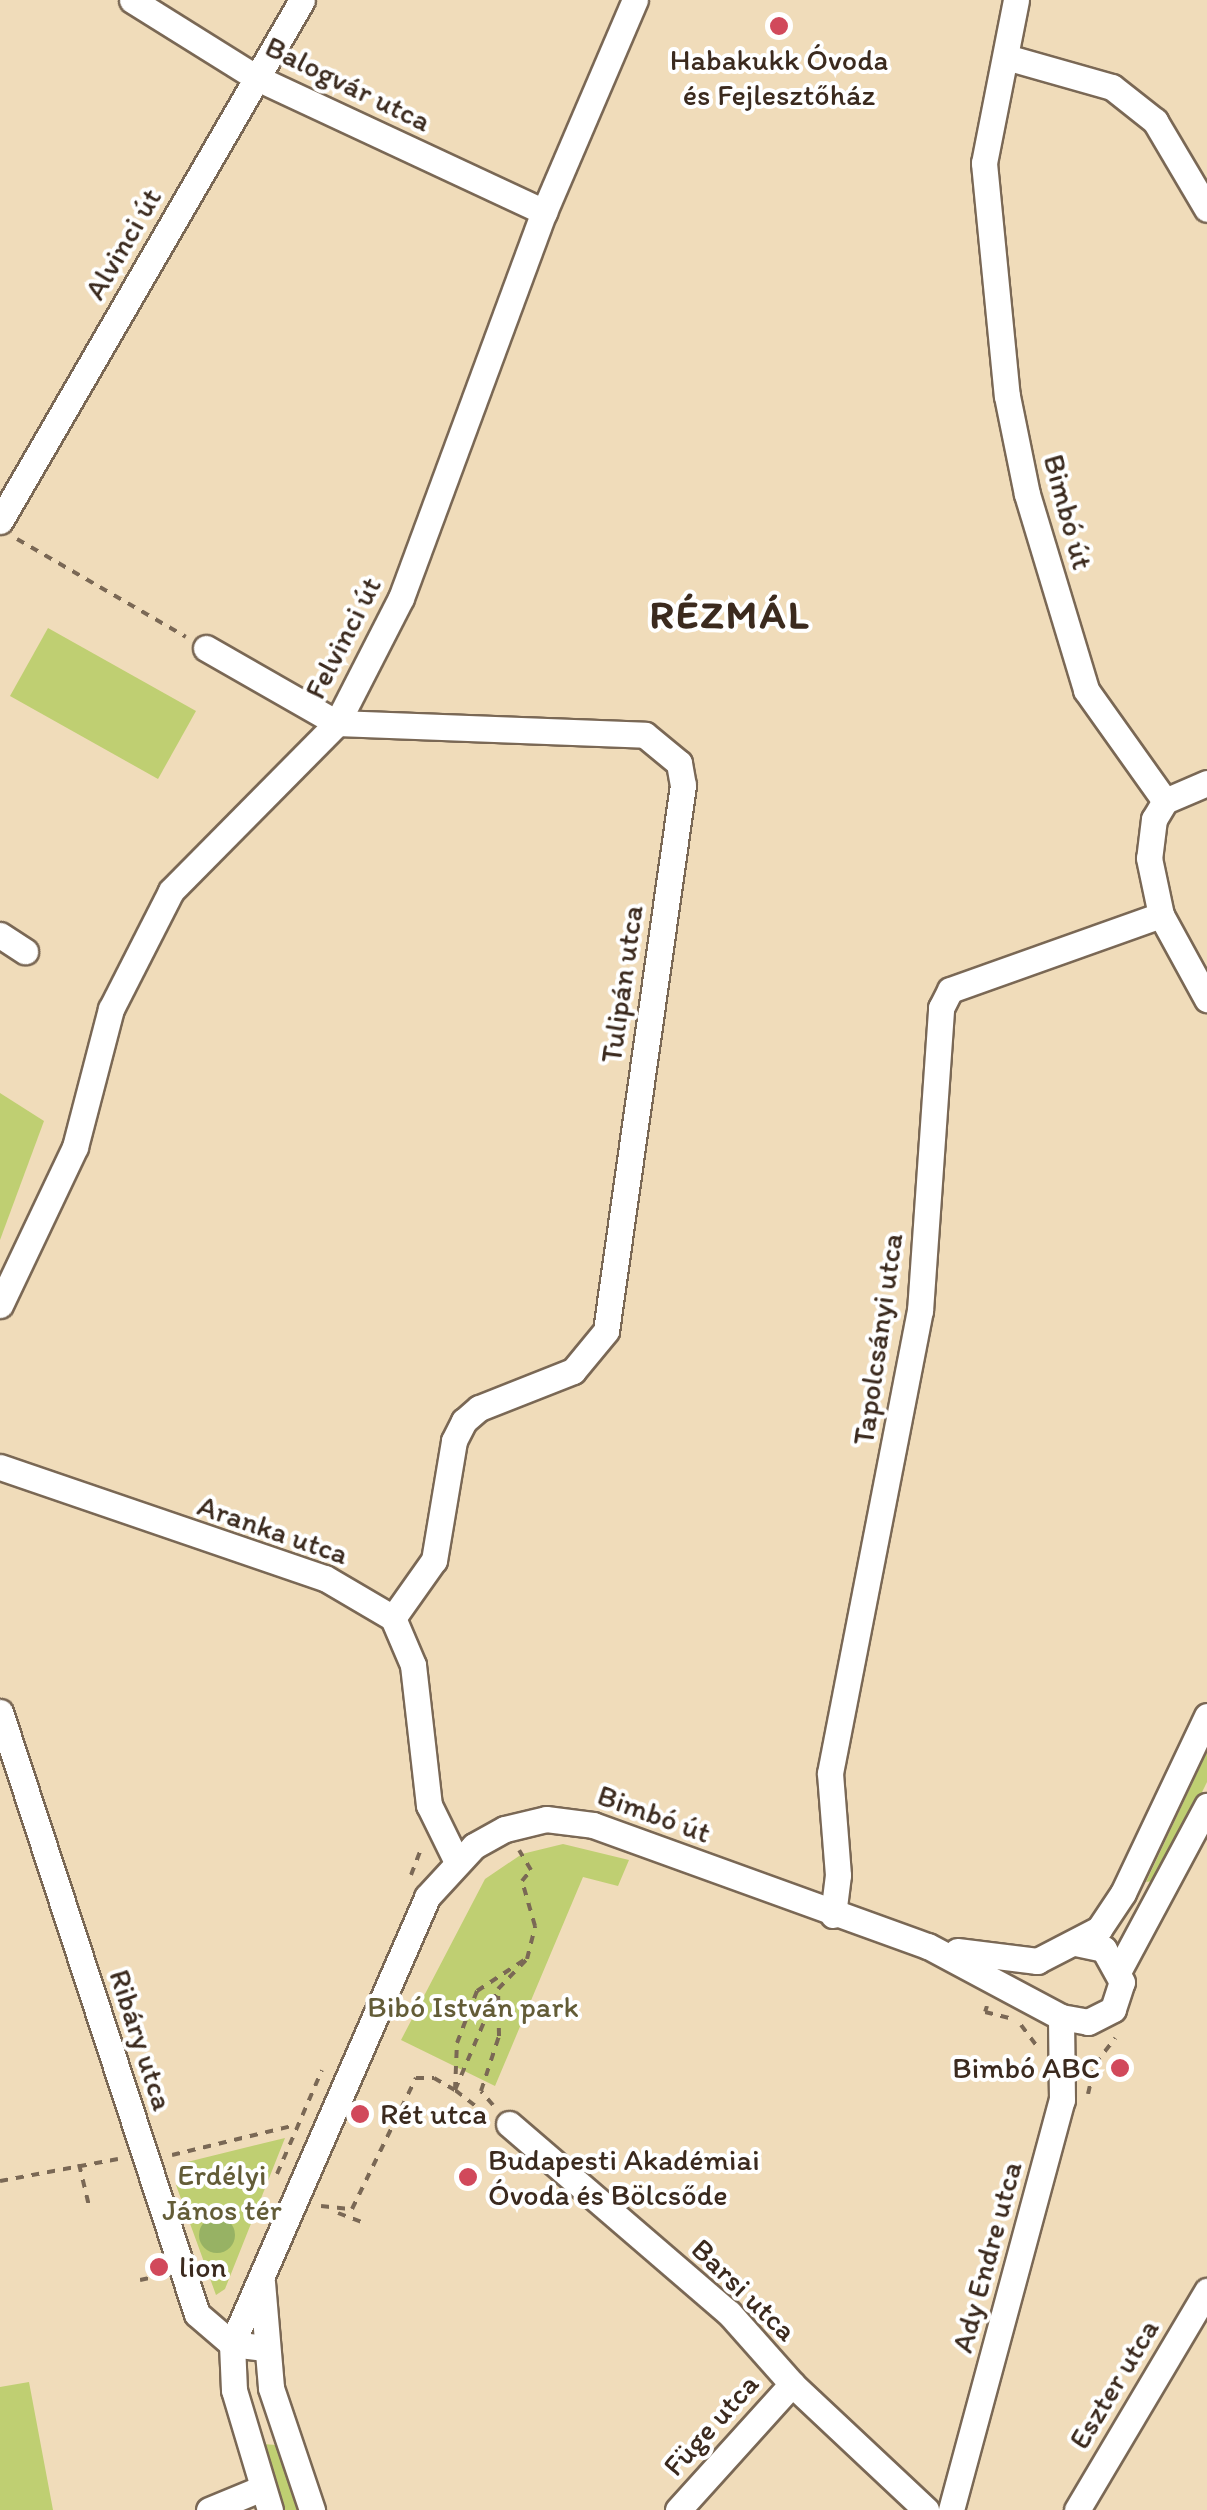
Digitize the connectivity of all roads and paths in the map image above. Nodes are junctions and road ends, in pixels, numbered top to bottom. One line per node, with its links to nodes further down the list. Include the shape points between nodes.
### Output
1 (132, 0): 6 (street, Balogvár utca)
2 (302, 0): 6 (street, Alvinci út)
3 (635, 0): 8 (street, Felvinci út)
4 (1016, 0): 5 (street, Bimbó út)
5 (1006, 57): 7 (street, via 1112,87 1155,120); 13 (street, Bimbó út, via 984,164 1007,396 1027,494 1086,690)
6 (257, 78): 8 (street, Balogvár utca); 9 (street, Alvinci út)
7 (1207, 209)
8 (544, 212): 11 (street, Felvinci út, via 402,598)
9 (0, 525): 10 (path)
10 (206, 648): 11 (street, Tulipán utca)
11 (337, 723): 18 (street, Felvinci út, via 171,891 111,1008 75,1148); 20 (street, Tulipán utca, via 646,735 679,763 683,786 606,1331 573,1370 479,1408 464,1422 454,1441 434,1560)
12 (1207, 783): 13 (street)
13 (1165, 801): 14 (street, via 1154,818 1149,858)
14 (1161, 915): 17 (street); 28 (street, Tapolcsányi utca, via 950,990 941,1008 920,1311 830,1773 838,1874)
15 (0, 935): 16 (street)
16 (25, 951)
17 (1207, 998)
18 (0, 1305)
19 (0, 1467): 20 (street, Aranka utca, via 325,1578)
20 (393, 1618): 26 (street, via 414,1666 430,1805)
21 (0, 1712): 44 (street, Ribáry utca)
22 (1207, 1716): 30 (street, via 1123,1892 1099,1929)
23 (1207, 1806): 32 (street)
24 (505, 1829): 26 (street, Bimbó út); 28 (street, Bimbó út, via 546,1819 592,1825); 31 (path, via 531,1870 522,1881 534,1926)
25 (424, 1833): 27 (path)
26 (456, 1862): 53 (street, Bimbó út, via 427,1897)
27 (405, 1889)
28 (833, 1916): 29 (street, Bimbó út)
29 (928, 1946): 30 (street, Bimbó út, via 1021,1961); 33 (street, Bimbó út)
30 (1066, 1948): 32 (street, via 1104,1949); 35 (street, via 1044,1970)
31 (527, 1959): 34 (path); 39 (path, via 477,1991 457,2043)
32 (1120, 1968): 36 (street, via 1120,1996 1102,2018)
33 (994, 1978): 35 (street, Bimbó út); 37 (path, via 986,2012 1014,2020 1032,2035)
34 (498, 1988): 39 (path); 40 (path, via 499,2036)
35 (1056, 2012): 36 (street, Bimbó út); 41 (street, Ady Endre utca)
36 (1088, 2022): 41 (street)
37 (1041, 2058)
38 (323, 2068): 43 (path)
39 (455, 2090): 42 (path, via 496,2122); 50 (path, via 434,2078 416,2078 352,2209 341,2205)
40 (481, 2090)
41 (1063, 2092): 64 (street, Ady Endre utca)
42 (509, 2124): 58 (street, Barsi utca, via 729,2313)
43 (296, 2125): 44 (path); 46 (path)
44 (146, 2157): 45 (path); 56 (street, Ribáry utca, via 197,2314)
45 (79, 2164): 47 (path); 48 (path)
46 (277, 2174)
47 (0, 2181)
48 (89, 2206)
49 (321, 2206): 50 (path)
50 (338, 2212): 51 (path)
51 (361, 2222)
52 (169, 2274): 54 (path)
53 (262, 2277): 56 (street, Bimbó út); 57 (street, Bimbó út)
54 (140, 2280)
55 (1207, 2291): 65 (street, Eszter utca)
56 (232, 2344): 57 (street); 59 (street, Bimbó út, via 234,2390)
57 (264, 2348): 61 (street, Bimbó út)
58 (792, 2384): 62 (street, Füge utca); 63 (street, Barsi utca)
59 (266, 2499): 60 (street)
60 (209, 2510)
61 (312, 2510)
62 (678, 2510)
63 (926, 2510)
64 (951, 2510)
65 (1077, 2510)

